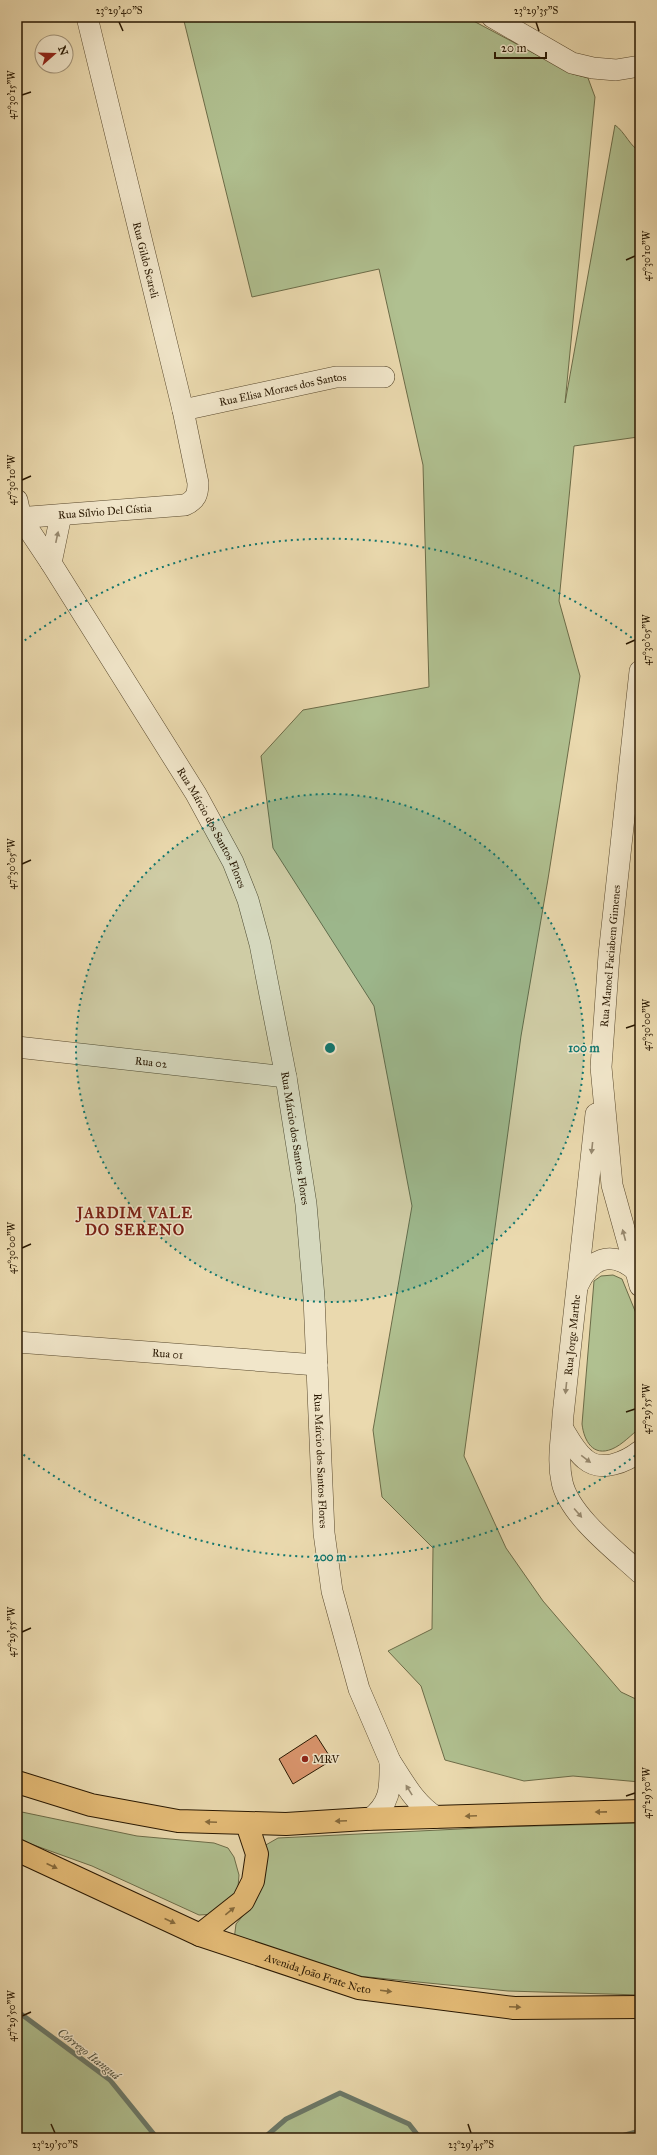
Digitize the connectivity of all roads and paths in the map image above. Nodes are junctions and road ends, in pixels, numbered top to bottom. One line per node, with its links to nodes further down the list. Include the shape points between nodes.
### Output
1 (87, 17): 7 (street, Rua Gildo Scareli)
2 (492, 17): 4 (street, via 572,63)
3 (640, 66): 4 (street)
4 (616, 70): 5 (street)
5 (640, 75)
6 (384, 376): 7 (street, Rua Elisa Moraes dos Santos, via 336,377)
7 (182, 410): 8 (street, Rua Gildo Scareli, via 198,483 198,494)
8 (192, 501): 10 (street, Rua Sílvio Del Cístia, via 185,505)
9 (18, 512): 10 (street, Rua Sílvio Del Cístia); 11 (street, Rua Márcio dos Santos Flores)
10 (61, 515): 11 (street, one-way to 10)
11 (51, 563): 16 (street, Rua Márcio dos Santos Flores, via 196,794 233,862 248,900 260,944)
12 (640, 671): 13 (street, Rua Manoel Faciabem Gimenes)
13 (638, 723): 15 (street, Rua Manoel Faciabem Gimenes, via 609,955)
14 (17, 1047): 16 (street, Rua 02)
15 (601, 1067): 17 (street, Rua Manoel Faciabem Gimenes, one-way to 15, via 612,1185); 18 (street, Rua Jorge Marthe, one-way to 18)
16 (286, 1077): 20 (street, Rua Márcio dos Santos Flores, via 306,1204)
17 (637, 1277): 18 (street, via 619,1259 601,1260 587,1268)
18 (578, 1285): 21 (street, Rua Jorge Marthe, one-way to 21)
19 (17, 1342): 20 (street, Rua 01)
20 (317, 1365): 24 (street, Rua Márcio dos Santos Flores, via 324,1533 332,1591 359,1689)
21 (563, 1429): 22 (street, one-way to 22, via 580,1454 593,1464 621,1462); 23 (street, Rua Jorge Marthe, one-way to 23, via 560,1457 562,1482 568,1501 579,1516)
22 (640, 1451)
23 (640, 1573)
24 (390, 1760): 27 (street, Rua Márcio dos Santos Flores, one-way to 24, via 414,1799); 28 (street, Rua Márcio dos Santos Flores, via 390,1786 386,1801 379,1812)
25 (17, 1782): 29 (main road, one-way to 25, via 178,1820 91,1805)
26 (640, 1811): 27 (main road, one-way to 27)
27 (436, 1818): 28 (main road)
28 (370, 1819): 29 (main road, one-way to 29)
29 (247, 1824): 31 (main road, one-way to 29, via 242,1901 253,1881 257,1854)
30 (17, 1850): 31 (main road, Avenida João Frate Neto, one-way to 31)
31 (200, 1935): 32 (main road, Avenida João Frate Neto, one-way to 32, via 360,1988 514,2008)
32 (640, 2007)

